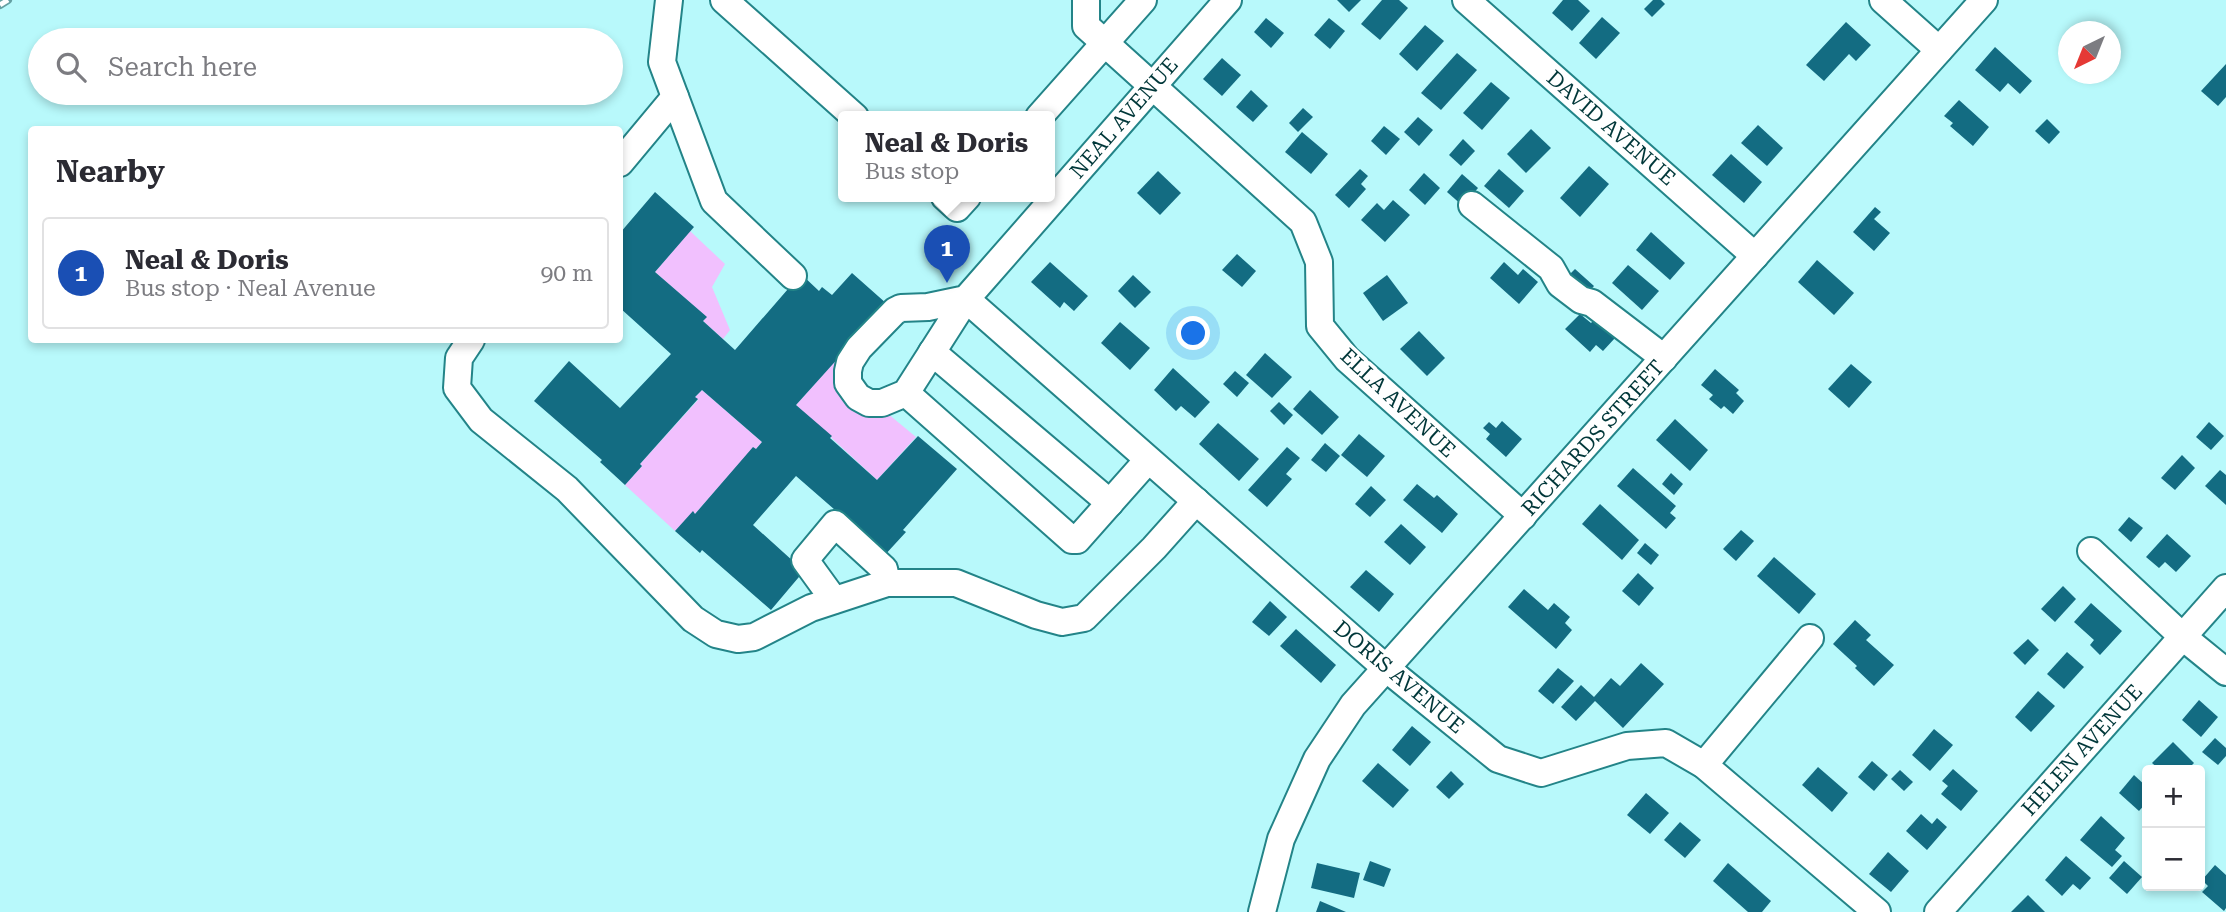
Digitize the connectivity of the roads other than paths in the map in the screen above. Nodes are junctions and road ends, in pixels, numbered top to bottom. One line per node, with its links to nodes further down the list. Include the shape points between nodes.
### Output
1 (669, 0): 12 (street, via 662,62)
2 (724, 0): 13 (street)
3 (1086, 0): 9 (street, ELLA AVENUE, via 1086,26)
4 (1143, 0): 9 (street)
5 (1228, 0): 11 (street, NEAL AVENUE)
6 (1465, 0): 19 (street, DAVID AVENUE)
7 (1882, 0): 10 (street)
8 (1984, 0): 10 (street, RICHARDS STREET)
9 (1105, 43): 11 (street, ELLA AVENUE); 14 (street)
10 (1939, 50): 19 (street, RICHARDS STREET)
11 (1153, 85): 16 (street, NEAL AVENUE); 30 (street, ELLA AVENUE, via 1303,222 1320,262 1320,326 1347,359)
12 (675, 97): 15 (street); 20 (street, via 714,201)
13 (848, 111)
14 (1044, 111)
15 (623, 159)
16 (1055, 197)
17 (1051, 202): 21 (street, NEAL AVENUE)
18 (1472, 205): 25 (street, via 1551,268 1560,284)
19 (1755, 256): 25 (street, RICHARDS STREET)
20 (793, 276)
21 (966, 299): 22 (street); 24 (street, NEAL AVENUE); 27 (street, DORIS AVENUE)
22 (928, 307): 24 (street); 26 (street, via 895,311 850,362 848,383 858,397 882,403)
23 (469, 343): 34 (street, via 459,358 457,388 481,420 567,489 693,619 716,634 754,637)
24 (936, 345): 26 (street, NEAL AVENUE); 29 (street)
25 (1664, 358): 30 (street, RICHARDS STREET)
26 (906, 393): 29 (street, via 1072,540)
27 (1148, 460): 28 (street, DORIS AVENUE); 29 (street)
28 (1196, 501): 32 (street, via 1084,618 1062,622 1036,615 956,583); 37 (street, DORIS AVENUE)
29 (1110, 503)
30 (1523, 516): 37 (street, RICHARDS STREET)
31 (2091, 551): 35 (street)
32 (887, 583): 34 (street); 34 (street, via 884,569 835,524 805,560)
33 (2226, 588): 35 (street, HELEN AVENUE)
34 (834, 600)
35 (2183, 637): 38 (street); 42 (street, HELEN AVENUE)
36 (1810, 638): 39 (street)
37 (1387, 669): 39 (street, DORIS AVENUE, via 1498,759 1541,773 1627,746 1666,743); 40 (street, RICHARDS STREET, via 1353,705 1317,759 1281,839)
38 (2226, 672)
39 (1704, 765): 41 (street, DORIS AVENUE)
40 (1262, 912)
41 (1877, 912)
42 (1938, 912)

